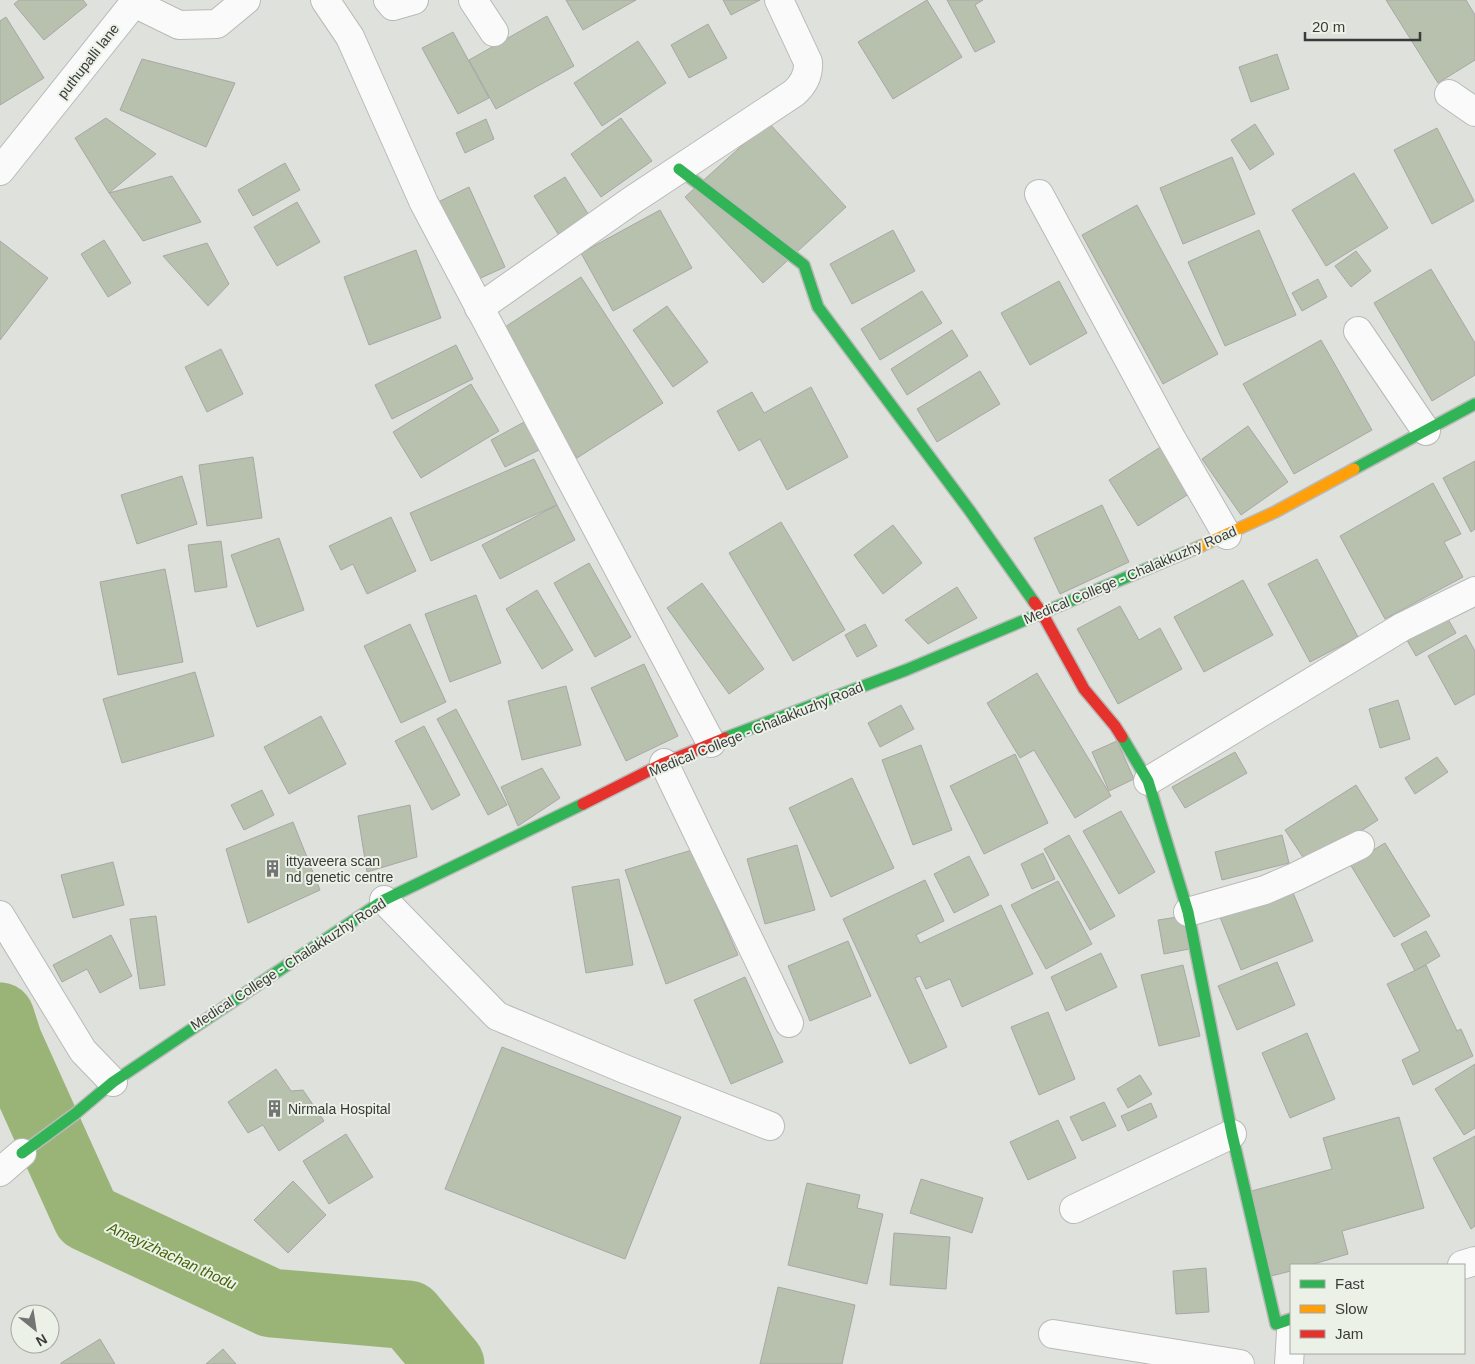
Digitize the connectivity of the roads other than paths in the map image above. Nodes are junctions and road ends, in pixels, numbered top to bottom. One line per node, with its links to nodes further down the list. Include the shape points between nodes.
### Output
1 (246, 0): 7 (street, puthupalli lane, via 217,24 179,25)
2 (325, 0): 14 (street, via 350,37 424,203)
3 (388, 0): 4 (street, via 393,6)
4 (414, 0)
5 (473, 0): 8 (street)
6 (779, 0): 11 (street, via 808,62 801,87)
7 (131, 1): 12 (street, puthupalli lane)
8 (494, 32)
9 (1449, 94): 10 (street)
10 (1475, 112)
11 (679, 169): 14 (street); 20 (street, via 804,265 818,307)
12 (0, 171)
13 (1039, 194): 18 (street)
14 (479, 308): 21 (street)
15 (1358, 331): 17 (street)
16 (1475, 404): 17 (street, Medical College - Chalakkuzhy Road)
17 (1426, 431): 18 (street, Medical College - Chalakkuzhy Road, via 1275,512)
18 (1227, 534): 20 (street, Medical College - Chalakkuzhy Road)
19 (1475, 591): 23 (street, via 1402,627)
20 (1042, 613): 21 (street, Medical College - Chalakkuzhy Road, via 906,670); 23 (street, via 1084,689 1115,726)
21 (711, 743): 22 (street, Medical College - Chalakkuzhy Road)
22 (664, 763): 25 (street, Medical College - Chalakkuzhy Road); 28 (street)
23 (1148, 781): 26 (street)
24 (1360, 845): 26 (street, via 1265,890)
25 (384, 900): 29 (street, Medical College - Chalakkuzhy Road); 30 (street, via 497,1016)
26 (1188, 912): 31 (street)
27 (0, 915): 29 (street, via 83,1051)
28 (789, 1023)
29 (113, 1082): 32 (street, Medical College - Chalakkuzhy Road)
30 (770, 1126)
31 (1232, 1134): 34 (street); 35 (street, via 1276,1324)
32 (22, 1153): 33 (street, Medical College - Chalakkuzhy Road)
33 (0, 1172)
34 (1074, 1209)
35 (1290, 1320)
36 (1053, 1334): 38 (street)
37 (1290, 1348): 39 (street)
38 (1240, 1364)
39 (1289, 1364)

